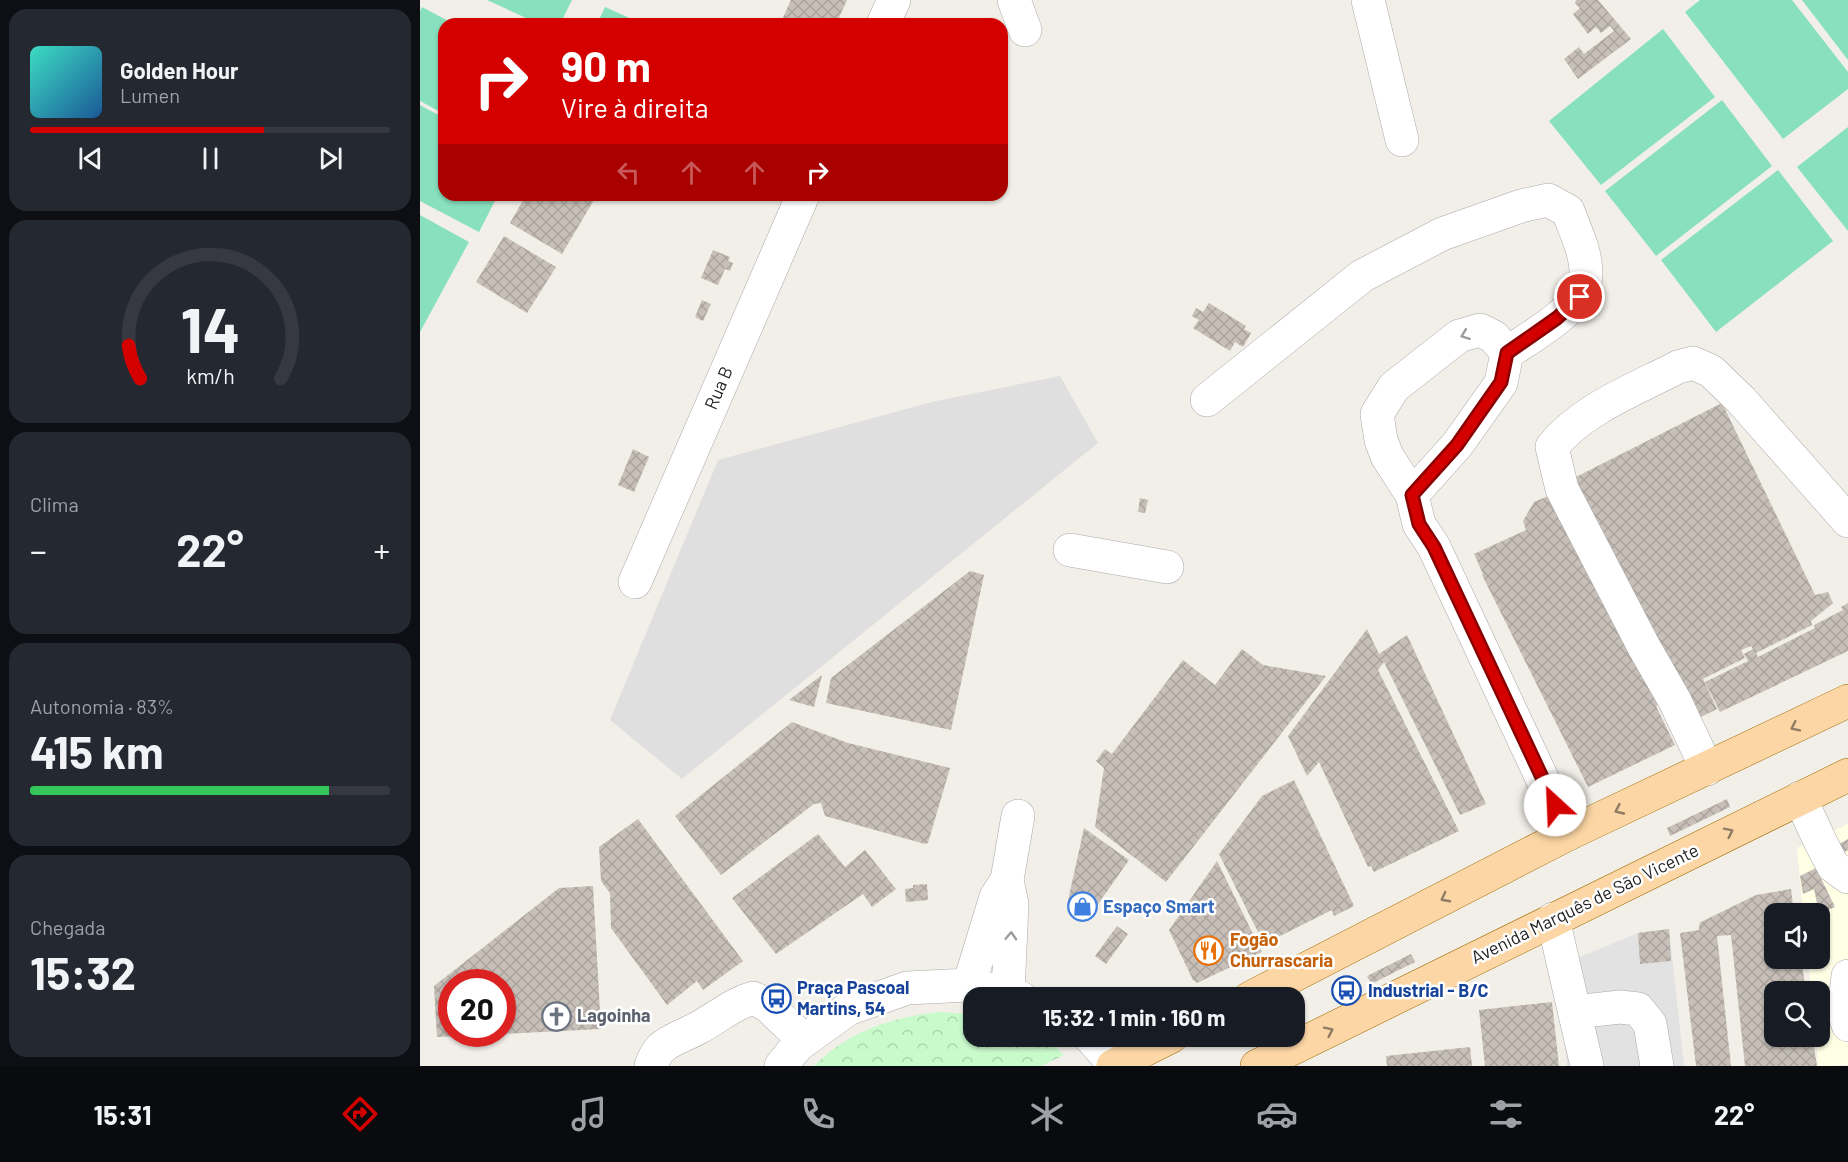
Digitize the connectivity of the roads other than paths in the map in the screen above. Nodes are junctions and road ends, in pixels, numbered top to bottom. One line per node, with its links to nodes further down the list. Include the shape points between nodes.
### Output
1 (894, 0): 4 (street)
2 (1014, 0): 5 (street)
3 (1368, 0): 6 (street)
4 (886, 18)
5 (1025, 30)
6 (1402, 140)
7 (800, 201): 14 (street, Rua B)
8 (1507, 353): 9 (street, via 1580,297 1586,274 1581,247 1568,211 1548,200 1442,234 1362,276); 10 (street, via 1501,382 1457,445); 10 (street, one-way to 10, via 1494,336 1480,330 1459,336 1394,387 1377,414 1381,440)
9 (1207, 400)
10 (1412, 495): 20 (street, via 1419,524 1434,547)
11 (1848, 521): 16 (street, via 1741,400 1711,371 1693,363 1592,412 1563,433 1552,447 1562,489)
12 (1071, 550): 13 (street)
13 (1167, 567)
14 (635, 582)
15 (1848, 701): 16 (main road, one-way to 16)
16 (1707, 769): 20 (main road, one-way to 20)
17 (1848, 775): 18 (main road, Avenida Marquês de São Vicente)
18 (1800, 798): 21 (street, via 1833,866); 23 (main road, Avenida Marquês de São Vicente, one-way to 18)
19 (1018, 816): 22 (street)
20 (1568, 834): 28 (main road, one-way to 28)
21 (1848, 877)
22 (1007, 880): 25 (street, via 996,897); 27 (street, one-way to 22, via 1012,904)
23 (1553, 919): 29 (street); 39 (main road, Avenida Marquês de São Vicente, one-way to 23)
24 (1848, 976): 30 (street, via 1844,1011)
25 (969, 985): 26 (street); 32 (street, via 907,988 848,1009)
26 (978, 987)
27 (1014, 987)
28 (1272, 987)
29 (1575, 1012): 40 (street); 41 (street, via 1638,1009 1650,1024)
30 (1848, 1025)
31 (1848, 1037): 35 (street)
32 (804, 1040): 36 (street, via 767,1005 753,998 737,1003 673,1040 660,1049); 37 (street)
33 (1099, 1047): 38 (street)
34 (1151, 1047): 38 (main road)
35 (1848, 1050)
36 (651, 1066)
37 (781, 1066)
38 (1115, 1066)
39 (1257, 1066)
40 (1587, 1066)
41 (1657, 1066)

